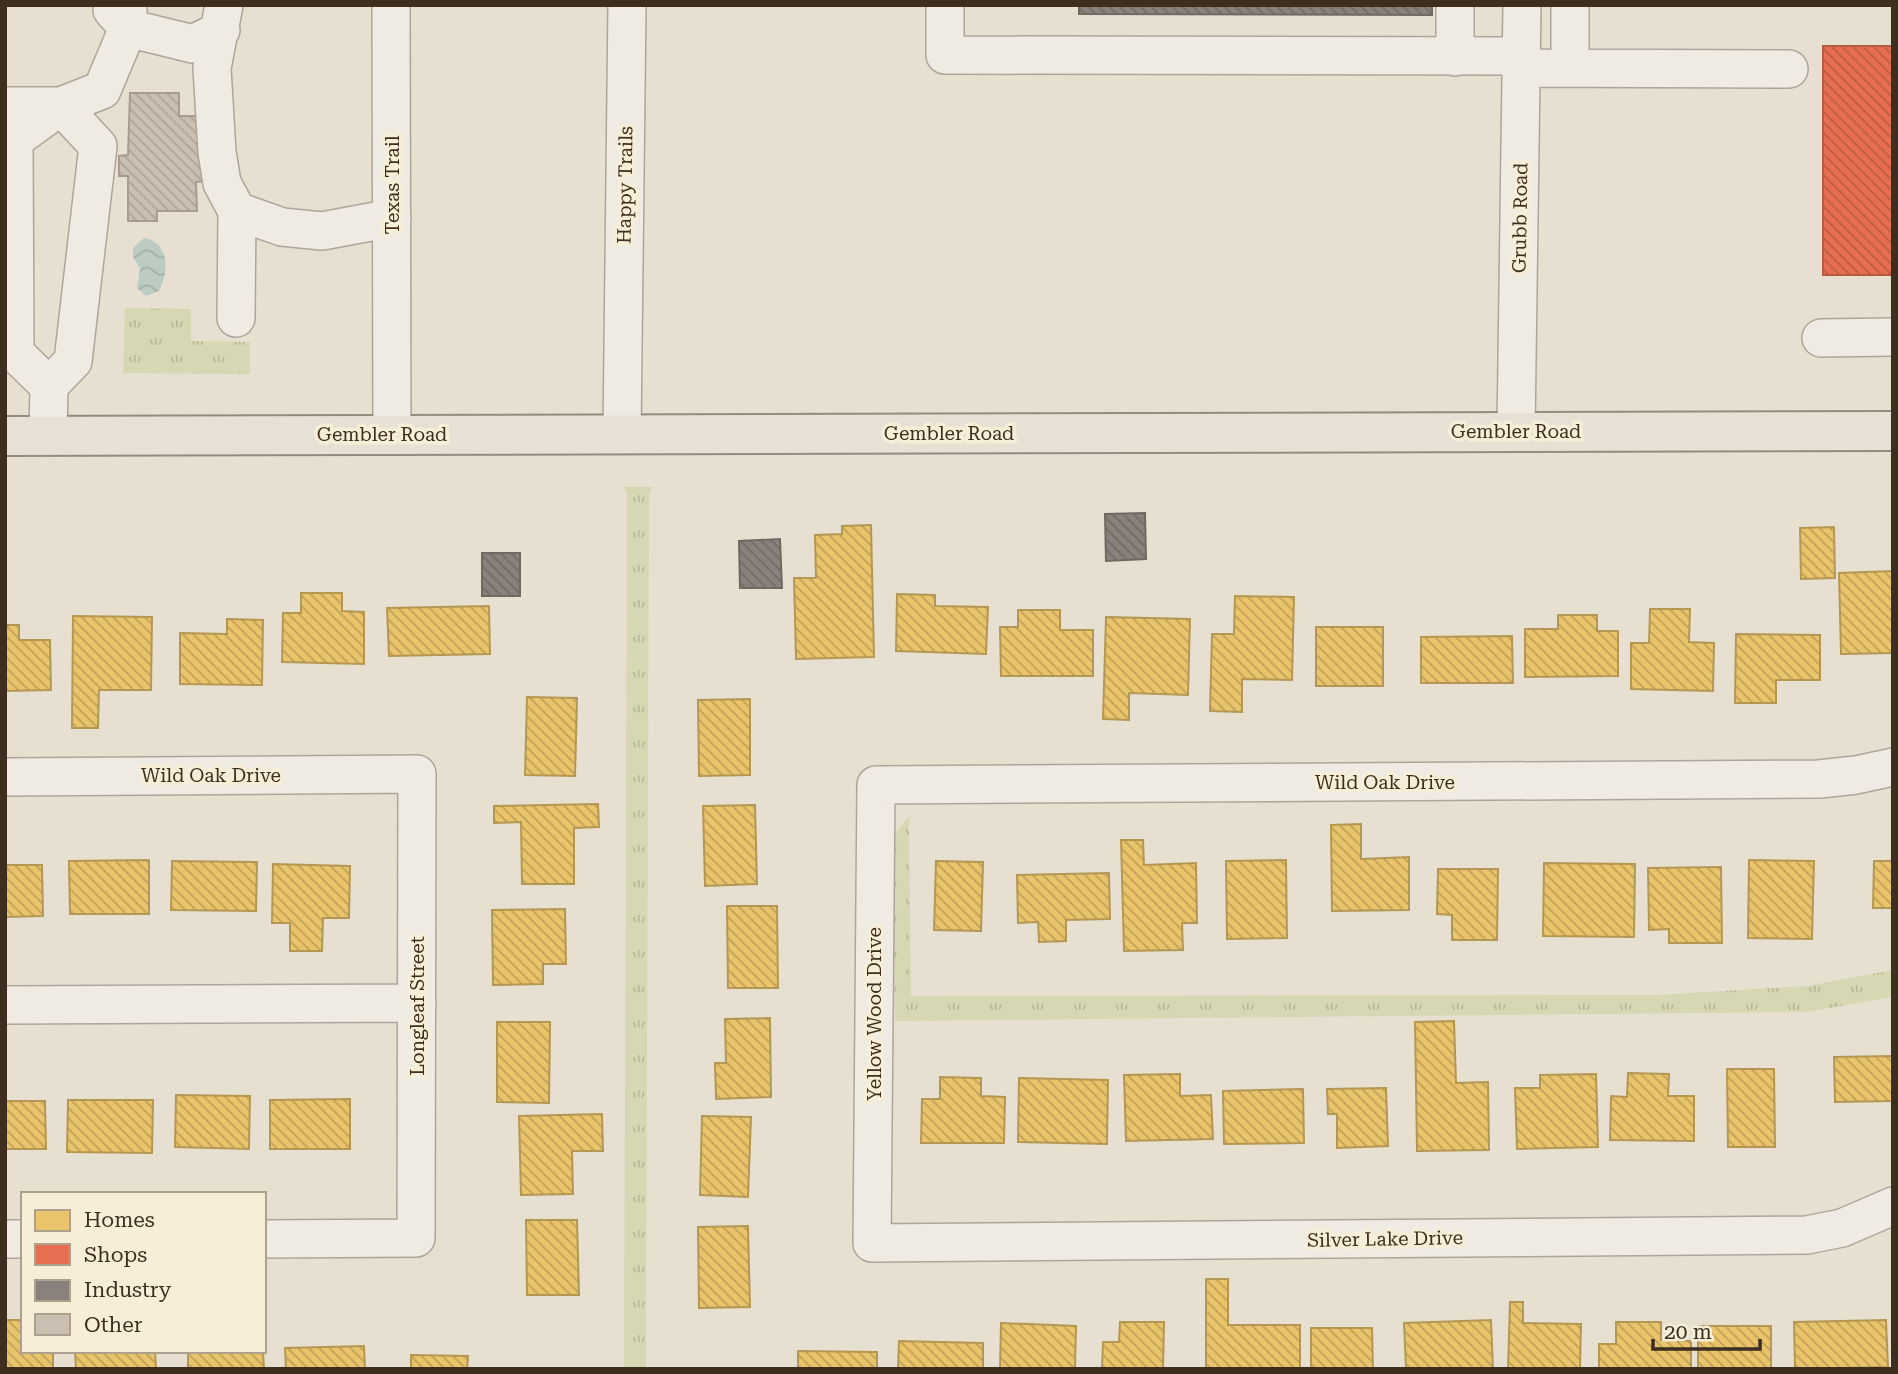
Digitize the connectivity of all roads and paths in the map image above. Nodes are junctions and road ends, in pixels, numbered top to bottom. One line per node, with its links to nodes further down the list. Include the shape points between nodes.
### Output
1 (391, 5): 16 (street, Texas Trail)
2 (627, 5): 24 (street, Happy Trails)
3 (945, 5): 9 (street, via 945,55)
4 (1455, 5): 9 (street)
5 (1522, 5): 10 (street, Grubb Road)
6 (1570, 5): 11 (street)
7 (121, 13): 8 (street, via 193,44); 14 (street, via 102,90)
8 (222, 18): 15 (street, via 212,68 217,152 222,183)
9 (1455, 57): 10 (street)
10 (1522, 62): 11 (street); 21 (street, Grubb Road)
11 (1570, 68): 12 (street)
12 (1789, 69)
13 (5, 106): 14 (street)
14 (61, 106): 20 (street, via 98,146 73,361); 20 (street, via 13,140 15,353)
15 (237, 211): 16 (street, via 282,227 322,231); 17 (street)
16 (392, 218): 23 (street, Texas Trail)
17 (236, 318)
18 (1893, 337): 19 (street)
19 (1821, 338)
20 (49, 386): 26 (street)
21 (1516, 431): 22 (main road, Gembler Road); 24 (main road, Gembler Road)
22 (1893, 431)
23 (392, 434): 24 (main road, Gembler Road); 26 (main road, Gembler Road)
24 (622, 434)
25 (5, 436): 26 (main road, Gembler Road)
26 (48, 436)
27 (1893, 767): 30 (street, Wild Oak Drive, via 1819,779)
28 (417, 774): 29 (street, Wild Oak Drive); 31 (street, Longleaf Street)
29 (5, 776)
30 (876, 785): 35 (street, Yellow Wood Drive)
31 (417, 1003): 32 (street); 34 (street, Longleaf Street, via 416,1238)
32 (5, 1005)
33 (1893, 1206): 35 (street, Silver Lake Drive, via 1842,1228 1807,1235)
34 (266, 1239)
35 (872, 1243)

